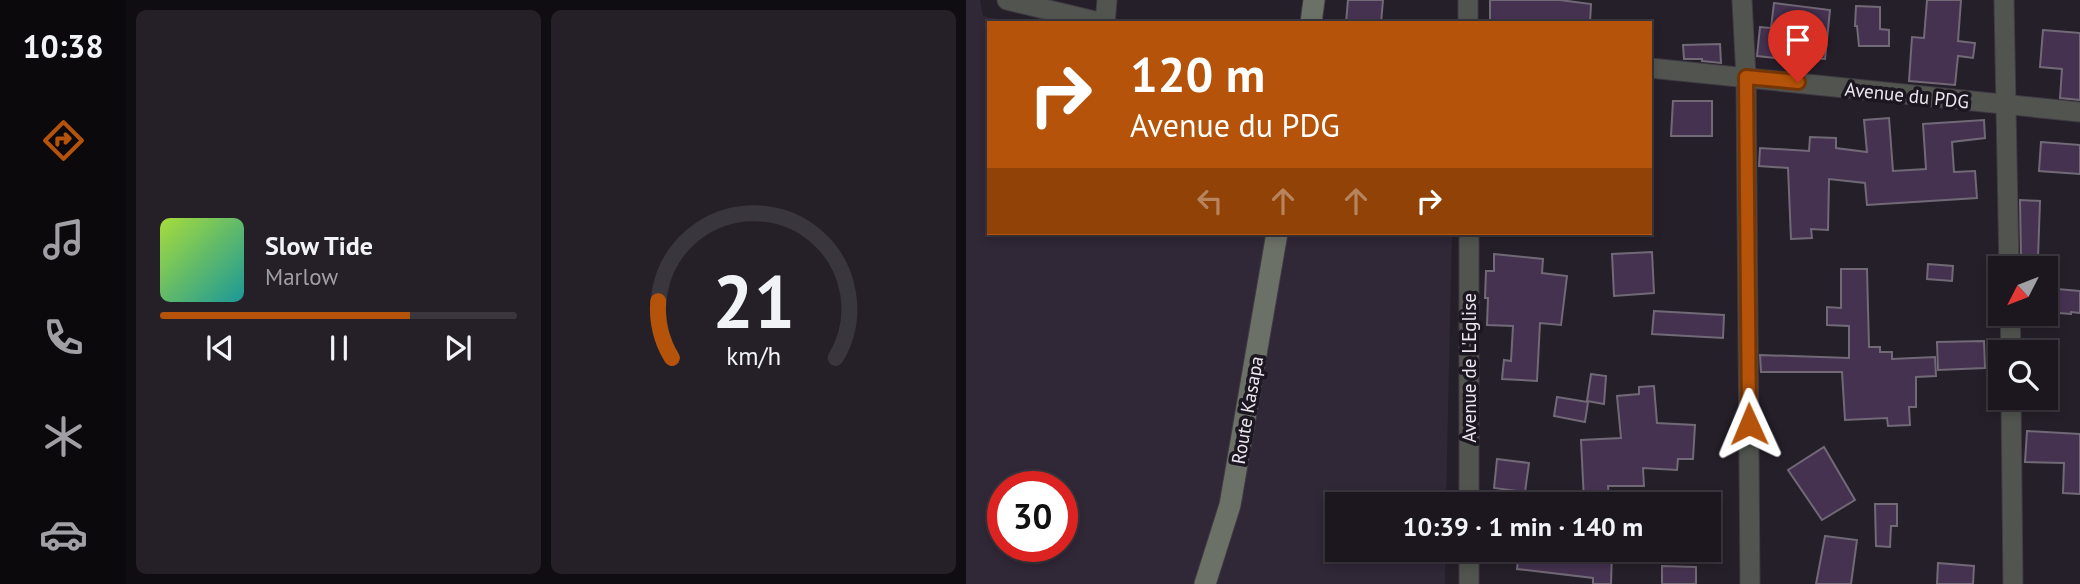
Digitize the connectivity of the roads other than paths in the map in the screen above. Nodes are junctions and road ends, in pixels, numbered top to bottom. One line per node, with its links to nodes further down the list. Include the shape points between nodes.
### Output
1 (1007, 0): 7 (street)
2 (1107, 0): 8 (street)
3 (1314, 0): 9 (main road)
4 (1468, 0): 10 (street)
5 (1742, 0): 12 (street)
6 (2004, 0): 13 (street)
7 (1096, 21)
8 (1104, 21)
9 (1311, 21)
10 (1468, 21)
11 (1652, 68): 12 (street, Avenue du PDG)
12 (1746, 77): 13 (street, Avenue du PDG); 23 (street)
13 (2006, 106): 14 (street, Avenue du PDG); 17 (street)
14 (2080, 112)
15 (1278, 235): 21 (main road, Route Kasapa, via 1230,505)
16 (1469, 235): 19 (street, Avenue de L'Eglise)
17 (2010, 256)
18 (2011, 410): 24 (street)
19 (1469, 492)
20 (1469, 562): 22 (street)
21 (1205, 584)
22 (1469, 584)
23 (1750, 584)
24 (2013, 584)

